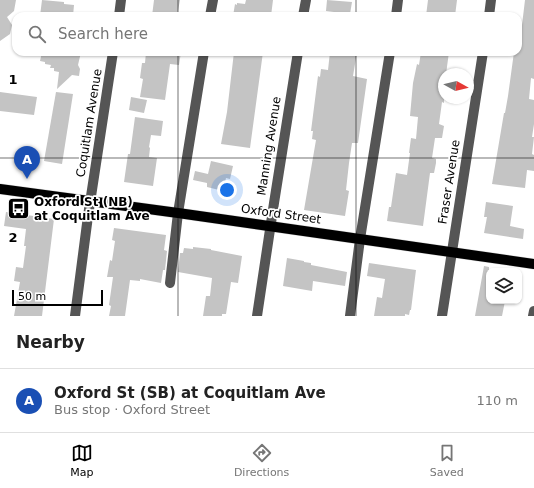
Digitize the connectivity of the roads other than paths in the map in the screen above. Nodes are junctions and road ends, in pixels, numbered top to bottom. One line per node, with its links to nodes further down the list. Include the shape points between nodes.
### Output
1 (121, 0): 6 (street)
2 (213, 0): 7 (street)
3 (306, 0): 8 (street)
4 (398, 0): 9 (street)
5 (491, 0): 10 (street)
6 (120, 12)
7 (211, 12)
8 (304, 12)
9 (396, 12)
10 (490, 12)
11 (112, 56): 17 (street, Coquitlam Avenue)
12 (203, 56): 18 (street)
13 (297, 56): 19 (street, Manning Avenue)
14 (389, 56): 20 (street)
15 (482, 56): 21 (street, Fraser Avenue)
16 (0, 189): 17 (main road, Oxford Street)
17 (90, 200): 18 (main road, Oxford Street); 25 (street, Coquitlam Avenue)
18 (178, 213): 19 (main road, Oxford Street); 23 (street)
19 (270, 226): 20 (main road, Oxford Street); 26 (street, Manning Avenue)
20 (360, 239): 21 (main road, Oxford Street); 27 (street)
21 (451, 251): 22 (main road, Oxford Street); 28 (street, Fraser Avenue)
22 (534, 264)
23 (170, 283)
24 (534, 311): 29 (street)
25 (75, 316)
26 (257, 316)
27 (350, 316)
28 (442, 316)
29 (533, 316)

